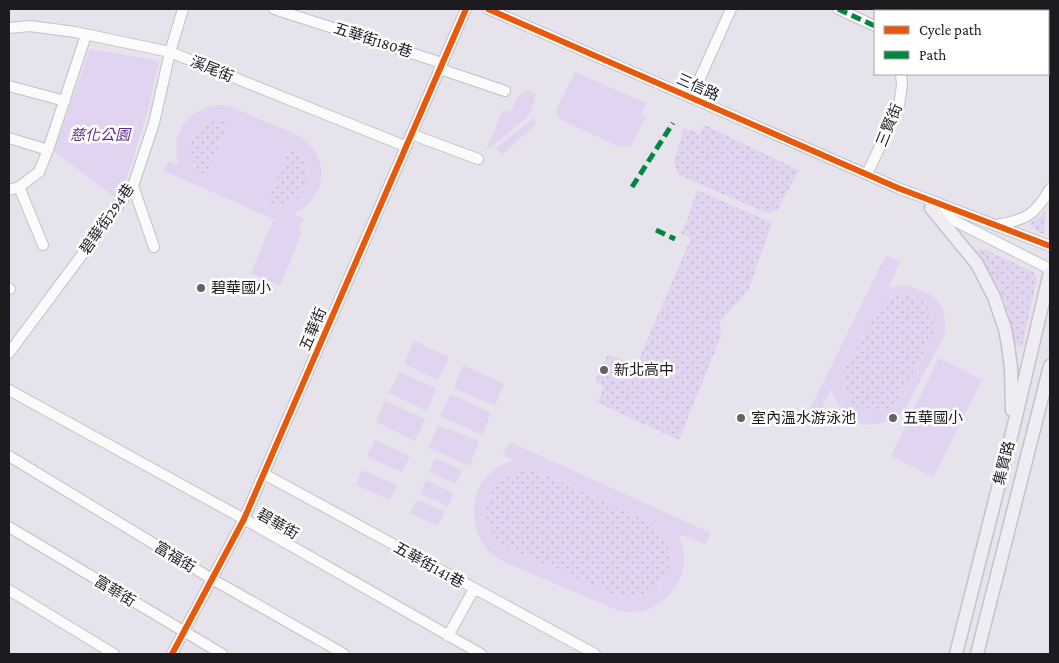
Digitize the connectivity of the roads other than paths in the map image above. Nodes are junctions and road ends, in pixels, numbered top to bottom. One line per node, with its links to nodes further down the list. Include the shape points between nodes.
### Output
1 (183, 9): 10 (street, 碧華街294巷)
2 (274, 9): 11 (street, 五華街180巷)
3 (466, 9): 11 (street, 五華街)
4 (488, 9): 15 (street, 三信路)
5 (731, 9): 15 (street)
6 (838, 9): 7 (street)
7 (874, 26)
8 (9, 28): 9 (street, 溪尾街, via 30,26)
9 (86, 35): 10 (street, 溪尾街); 16 (street)
10 (170, 52): 19 (street, 溪尾街); 23 (street, 碧華街294巷, via 154,123)
11 (441, 66): 14 (street, 五華街180巷); 17 (street, 五華街)
12 (901, 75): 22 (street, 三賢街, via 899,106)
13 (9, 86): 16 (street)
14 (505, 91)
15 (691, 98): 22 (street, 三信路)
16 (65, 101): 20 (street)
17 (411, 134): 19 (street, 五華街); 21 (street)
18 (9, 138): 20 (street)
19 (406, 146): 38 (street, 五華街)
20 (48, 150): 24 (street, via 39,172)
21 (478, 159)
22 (868, 174): 25 (street, 三信路)
23 (133, 186): 31 (street); 33 (street, 碧華街294巷)
24 (14, 188): 29 (street)
25 (898, 188): 27 (street, 三信路); 28 (street, 三信路)
26 (1050, 188): 28 (street, via 1032,214)
27 (930, 208): 32 (street, 三信路); 36 (main road, via 976,264 994,297 1005,329 1011,368)
28 (995, 225): 30 (street, 三信路)
29 (43, 245)
30 (1050, 246)
31 (154, 248)
32 (1050, 271): 36 (main road, 集賢路)
33 (9, 353)
34 (1050, 366): 53 (main road, 集賢路)
35 (9, 390): 39 (street, 碧華街)
36 (1013, 429): 52 (main road, 集賢路)
37 (9, 456): 41 (street, 富福街)
38 (264, 474): 39 (street, 五華街); 42 (street, 五華街141巷)
39 (244, 519): 41 (street, 五華街); 45 (street, 碧華街)
40 (9, 528): 44 (street, 富華街)
41 (212, 580): 44 (street, 五華街); 49 (street, 富福街)
42 (474, 589): 45 (street); 51 (street, 五華街141巷)
43 (9, 590): 46 (street)
44 (184, 632): 47 (street, 五華街); 48 (street, 富華街)
45 (448, 636): 50 (street, 碧華街)
46 (114, 654)
47 (172, 654)
48 (222, 654)
49 (344, 654)
50 (481, 654)
51 (595, 654)
52 (956, 654)
53 (977, 654)

